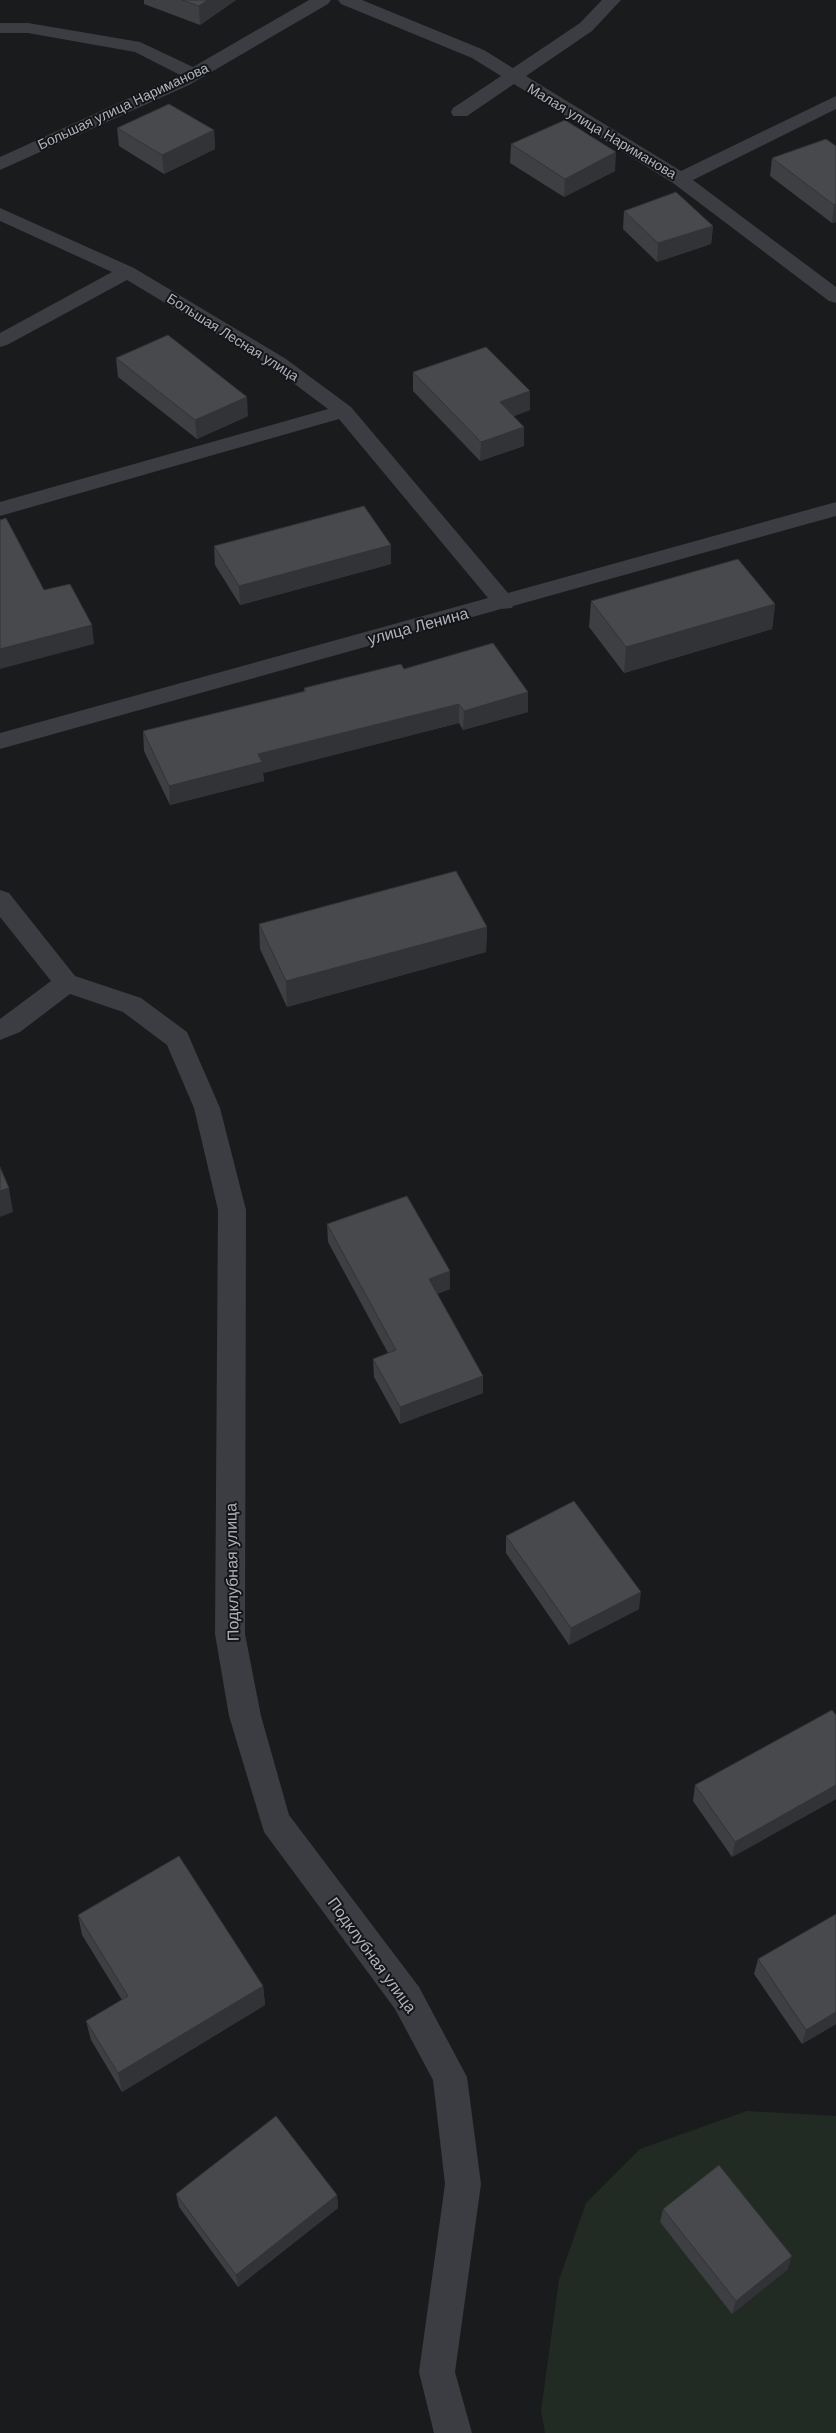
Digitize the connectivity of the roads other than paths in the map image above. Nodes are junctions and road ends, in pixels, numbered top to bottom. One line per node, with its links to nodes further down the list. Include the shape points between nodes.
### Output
1 (322, 0): 5 (street, Большая улица Нариманова)
2 (347, 0): 6 (street, Малая улица Нариманова, via 478,54)
3 (612, 0): 6 (street, via 586,27)
4 (0, 28): 5 (street, via 28,28 140,47)
5 (194, 74): 9 (street, Большая улица Нариманова)
6 (513, 77): 8 (street); 10 (street, Малая улица Нариманова)
7 (836, 102): 10 (street)
8 (460, 112)
9 (0, 164)
10 (680, 179): 13 (street, Малая улица Нариманова)
11 (0, 214): 12 (street, Большая Лесная улица)
12 (127, 272): 14 (street); 15 (street, Большая Лесная улица, via 279,363)
13 (836, 297)
14 (0, 341)
15 (344, 411): 16 (street); 18 (street, Большая Лесная улица)
16 (0, 509)
17 (836, 509): 18 (street, улица Ленина)
18 (504, 603): 19 (street, улица Ленина)
19 (0, 741)
20 (0, 899): 21 (street)
21 (66, 983): 22 (street, via 12,1025); 23 (street, Подклубная улица, via 132,1005 178,1039 207,1108 232,1210 230,1634 245,1716 275,1822 407,1998 450,2077 462,2184 437,2372)
22 (0, 1030)
23 (452, 2433)

